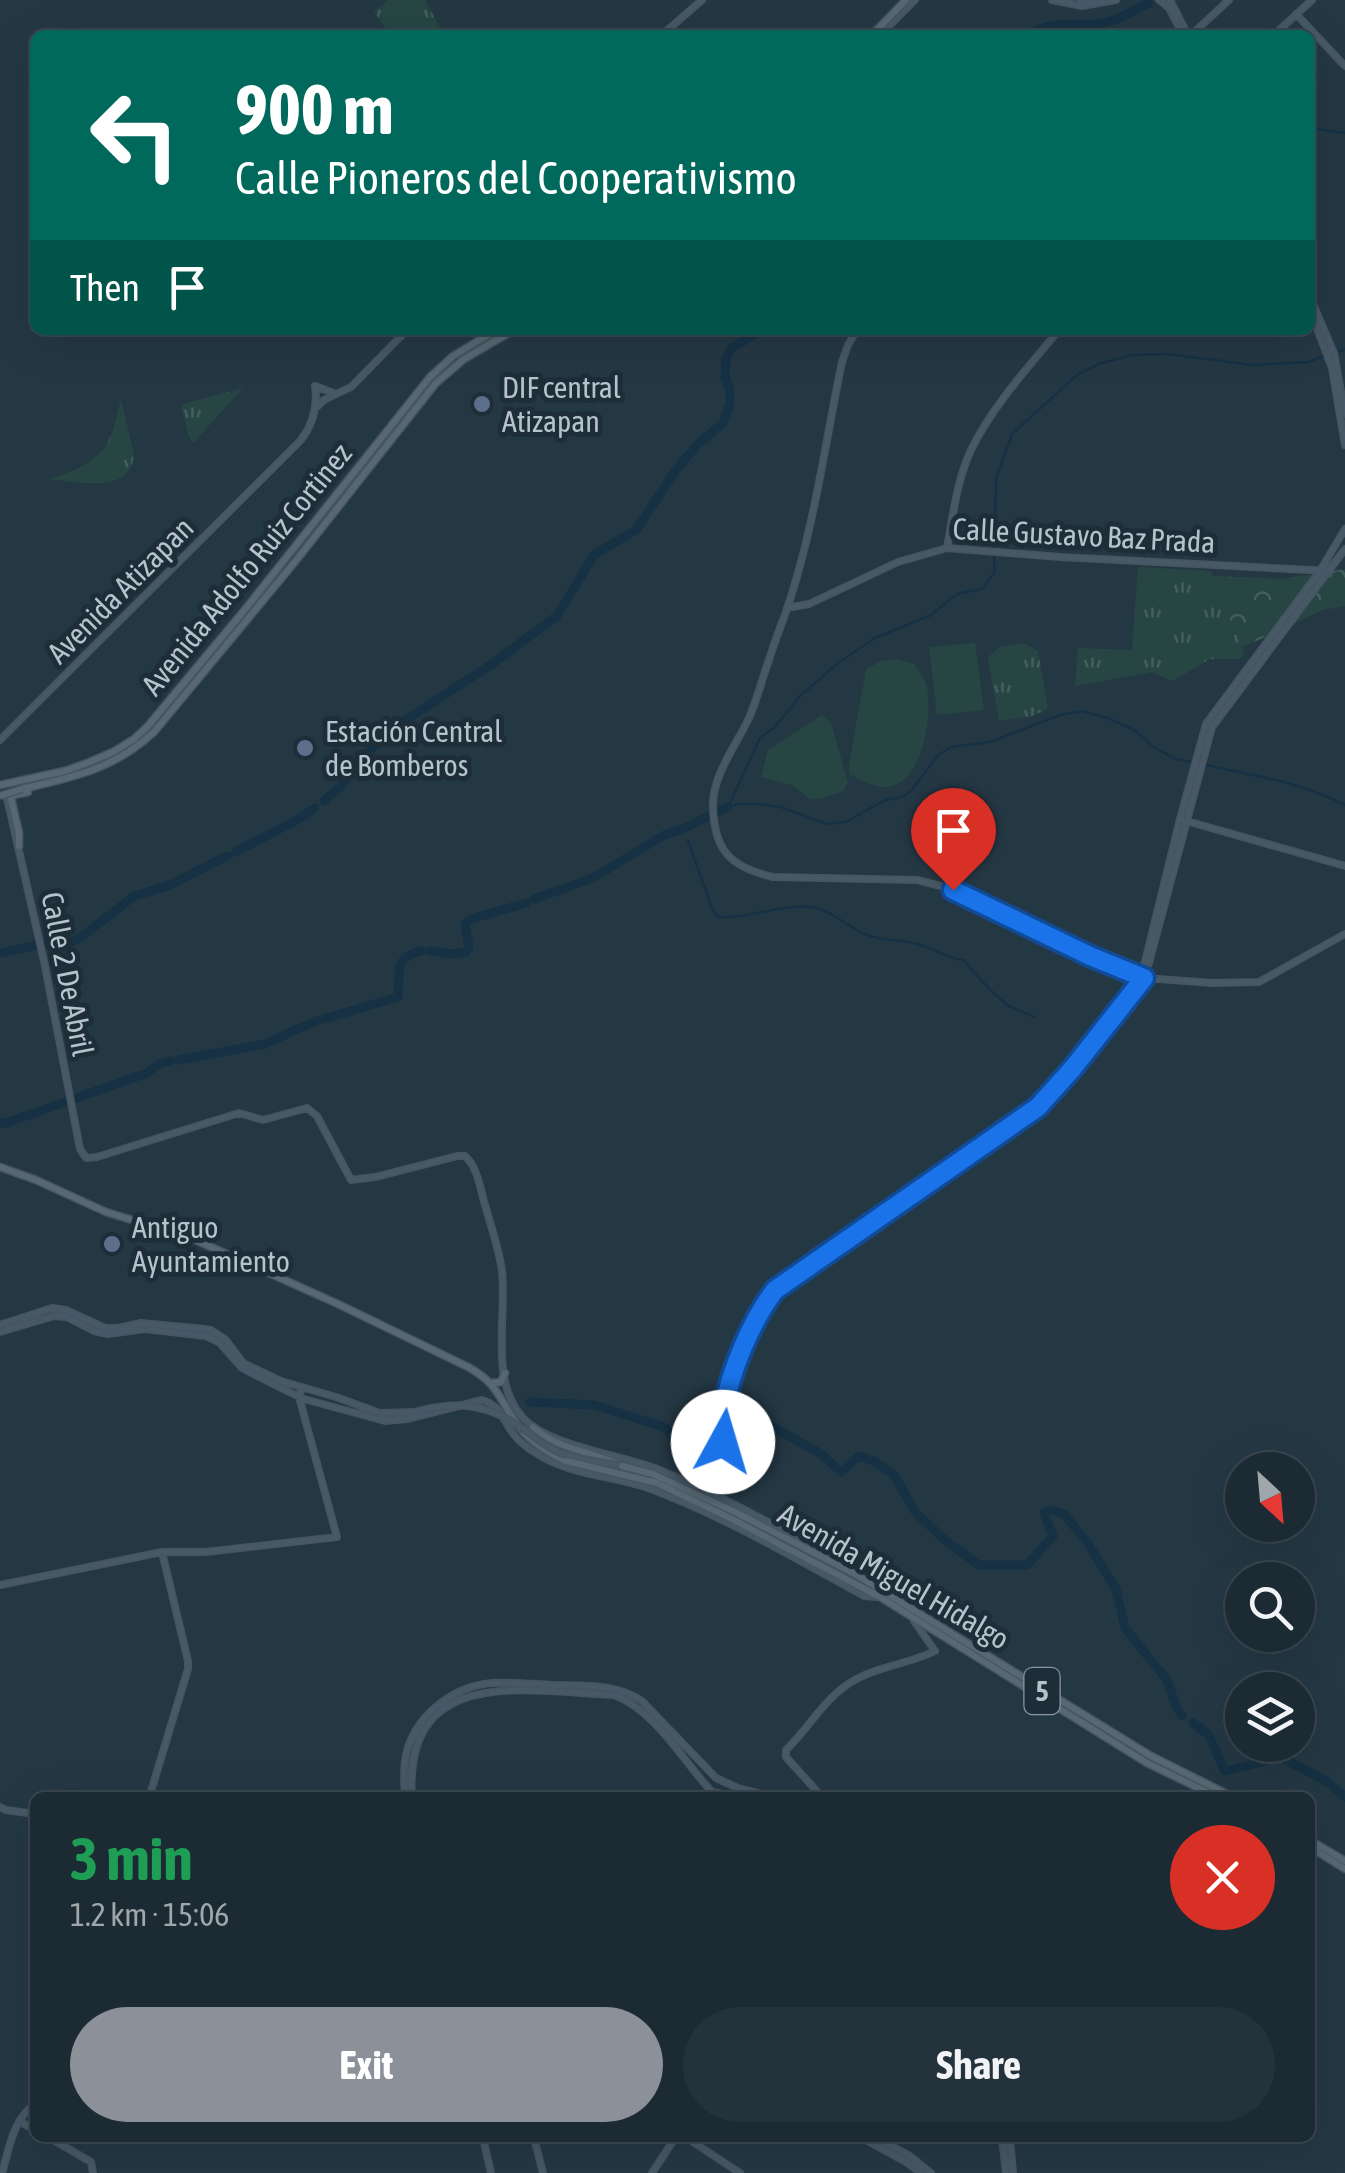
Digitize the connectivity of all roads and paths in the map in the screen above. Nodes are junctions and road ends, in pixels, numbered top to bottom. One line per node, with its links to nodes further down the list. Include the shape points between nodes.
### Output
1 (702, 0): 14 (street)
2 (908, 0): 11 (street); 13 (street); 16 (main road, bridge)
3 (1052, 0): 6 (street, via 1082,6)
4 (1080, 0): 5 (street)
5 (1093, 0)
6 (1116, 0)
7 (1159, 0): 18 (street)
8 (1170, 0): 19 (street)
9 (1228, 0): 20 (street)
10 (1312, 0): 12 (street)
11 (890, 13): 13 (street); 15 (street)
12 (1296, 14): 21 (street); 22 (street)
13 (896, 19): 17 (street)
14 (668, 30)
15 (878, 30)
16 (880, 30)
17 (882, 30)
18 (1184, 30)
19 (1185, 30)
20 (1193, 30)
21 (1279, 30)
22 (1311, 30)
23 (1315, 34): 24 (street)
24 (1345, 66)
25 (1315, 308): 35 (street, via 1334,354)
26 (1315, 322): 36 (street, via 1329,356)
27 (402, 335): 33 (street)
28 (488, 335): 32 (main road, Avenida Adolfo Ruiz Cortinez, via 453,356)
29 (506, 335): 32 (main road, Avenida Adolfo Ruiz Cortinez)
30 (854, 335): 42 (street, via 842,362)
31 (1055, 335): 38 (street, via 970,451)
32 (423, 392): 43 (main road, Avenida Adolfo Ruiz Cortinez)
33 (336, 394): 34 (street); 34 (street, via 315,386)
34 (316, 408): 44 (street, Avenida Atizapan, via 300,440)
35 (1345, 414)
36 (1345, 445)
37 (1345, 528): 40 (street)
38 (947, 548): 40 (street, Calle Gustavo Baz Prada); 42 (street, Calle Gustavo Baz Prada)
39 (1345, 549): 41 (street)
40 (1320, 571): 41 (street, Calle Gustavo Baz Prada); 48 (street, via 1206,724)
41 (1330, 571): 48 (street, via 1212,726)
42 (787, 608): 52 (street, via 751,714 715,789 717,839 736,864 773,878 930,883)
43 (195, 677): 45 (main road, Avenida Adolfo Ruiz Cortinez, via 137,748); 46 (main road, Avenida Adolfo Ruiz Cortinez, via 113,752)
44 (0, 740)
45 (68, 779): 47 (main road, Avenida Adolfo Ruiz Cortinez, bridge); 49 (main road, via 11,796)
46 (0, 785)
47 (3, 797): 49 (street, Calle 2 De Abril)
48 (1182, 820): 50 (street); 52 (street)
49 (19, 846): 55 (street, Calle 2 De Abril, via 86,1158 239,1113 263,1120 307,1108 351,1180 465,1156 475,1170 500,1260)
50 (1345, 866)
51 (1345, 934): 52 (street, via 1259,982)
52 (1142, 977): 62 (street, via 1035,1101 769,1288 729,1369)
53 (0, 1167): 56 (main road, Avenida Miguel Hidalgo, via 253,1265)
54 (0, 1328): 57 (street, Avenida Miguel Hidalgo, via 52,1308 104,1328 141,1322 211,1330 243,1363); 58 (street, via 54,1316 108,1334 145,1329 206,1336 242,1368)
55 (505, 1373): 56 (main road); 61 (street, via 511,1401)
56 (491, 1383): 60 (main road, Avenida Miguel Hidalgo / 5)
57 (302, 1388): 58 (street); 68 (street, Avenida Miguel Hidalgo, bridge, via 380,1414 456,1404 492,1410 560,1453)
58 (299, 1397): 59 (street, via 385,1421 475,1400); 78 (street, via 337,1537)
59 (500, 1410): 60 (main road); 63 (street)
60 (512, 1417): 63 (main road); 64 (main road, Avenida Miguel Hidalgo / 5)
61 (533, 1427): 68 (main road, bridge, via 552,1442); 69 (street)
62 (721, 1431): 70 (street, via 722,1448); 72 (street)
63 (511, 1432): 64 (street); 66 (street)
64 (530, 1440): 65 (main road, Avenida Miguel Hidalgo / 5)
65 (555, 1456): 66 (main road); 67 (main road, Avenida Miguel Hidalgo / 5)
66 (544, 1458): 67 (street)
67 (564, 1463): 71 (street); 76 (main road, Avenida Miguel Hidalgo / 5, bridge, via 657,1483)
68 (622, 1466): 76 (main road, Avenida Miguel Hidalgo / 5, bridge)
69 (655, 1468): 71 (street, via 660,1481); 72 (street)
70 (708, 1479): 72 (street); 74 (street)
71 (649, 1488): 73 (street)
72 (700, 1489): 73 (street); 74 (street); 75 (street)
73 (672, 1498): 75 (street)
74 (722, 1499): 76 (street)
75 (705, 1512): 77 (street)
76 (735, 1513): 77 (street, via 723,1509); 80 (main road, Avenida Miguel Hidalgo / 5); 82 (main road, Avenida Miguel Hidalgo / 5, via 855,1574)
77 (724, 1522): 80 (street, via 864,1596)
78 (162, 1552): 79 (street); 88 (street, via 188,1670)
79 (0, 1585)
80 (880, 1596): 81 (main road, Avenida Miguel Hidalgo / 5)
81 (911, 1616): 82 (main road, Avenida Miguel Hidalgo / 5); 83 (street)
82 (940, 1630): 83 (street); 94 (main road, Avenida Miguel Hidalgo / 5, via 1147,1763); 95 (main road, Avenida Miguel Hidalgo / 5)
83 (936, 1651): 87 (street, via 850,1682 828,1700 784,1753)
84 (710, 1772): 85 (street); 86 (street); 89 (street, via 631,1694 486,1684 442,1702 417,1729 407,1751)
85 (702, 1780): 90 (street, via 629,1700 496,1690 464,1697 434,1717 412,1760); 91 (street)
86 (723, 1782): 92 (street); 93 (street)
87 (816, 1791)
88 (152, 1792)
89 (407, 1792)
90 (409, 1792)
91 (712, 1792)
92 (720, 1792)
93 (754, 1792)
94 (1207, 1792)
95 (1223, 1792)
96 (0, 1807): 97 (street)
97 (30, 1813)
98 (1315, 1846): 99 (main road)
99 (1345, 1865)
100 (30, 2107): 101 (street)
101 (19, 2121): 102 (street); 110 (street)
102 (30, 2127)
103 (57, 2142): 111 (street, via 91,2162)
104 (484, 2142): 112 (street)
105 (535, 2142): 113 (street)
106 (672, 2142): 114 (street)
107 (693, 2142): 115 (street)
108 (880, 2142): 116 (street); 117 (street)
109 (1006, 2142): 118 (street)
110 (2, 2173)
111 (94, 2173)
112 (491, 2173)
113 (543, 2173)
114 (652, 2173)
115 (740, 2173)
116 (921, 2173)
117 (931, 2173)
118 (1009, 2173)

